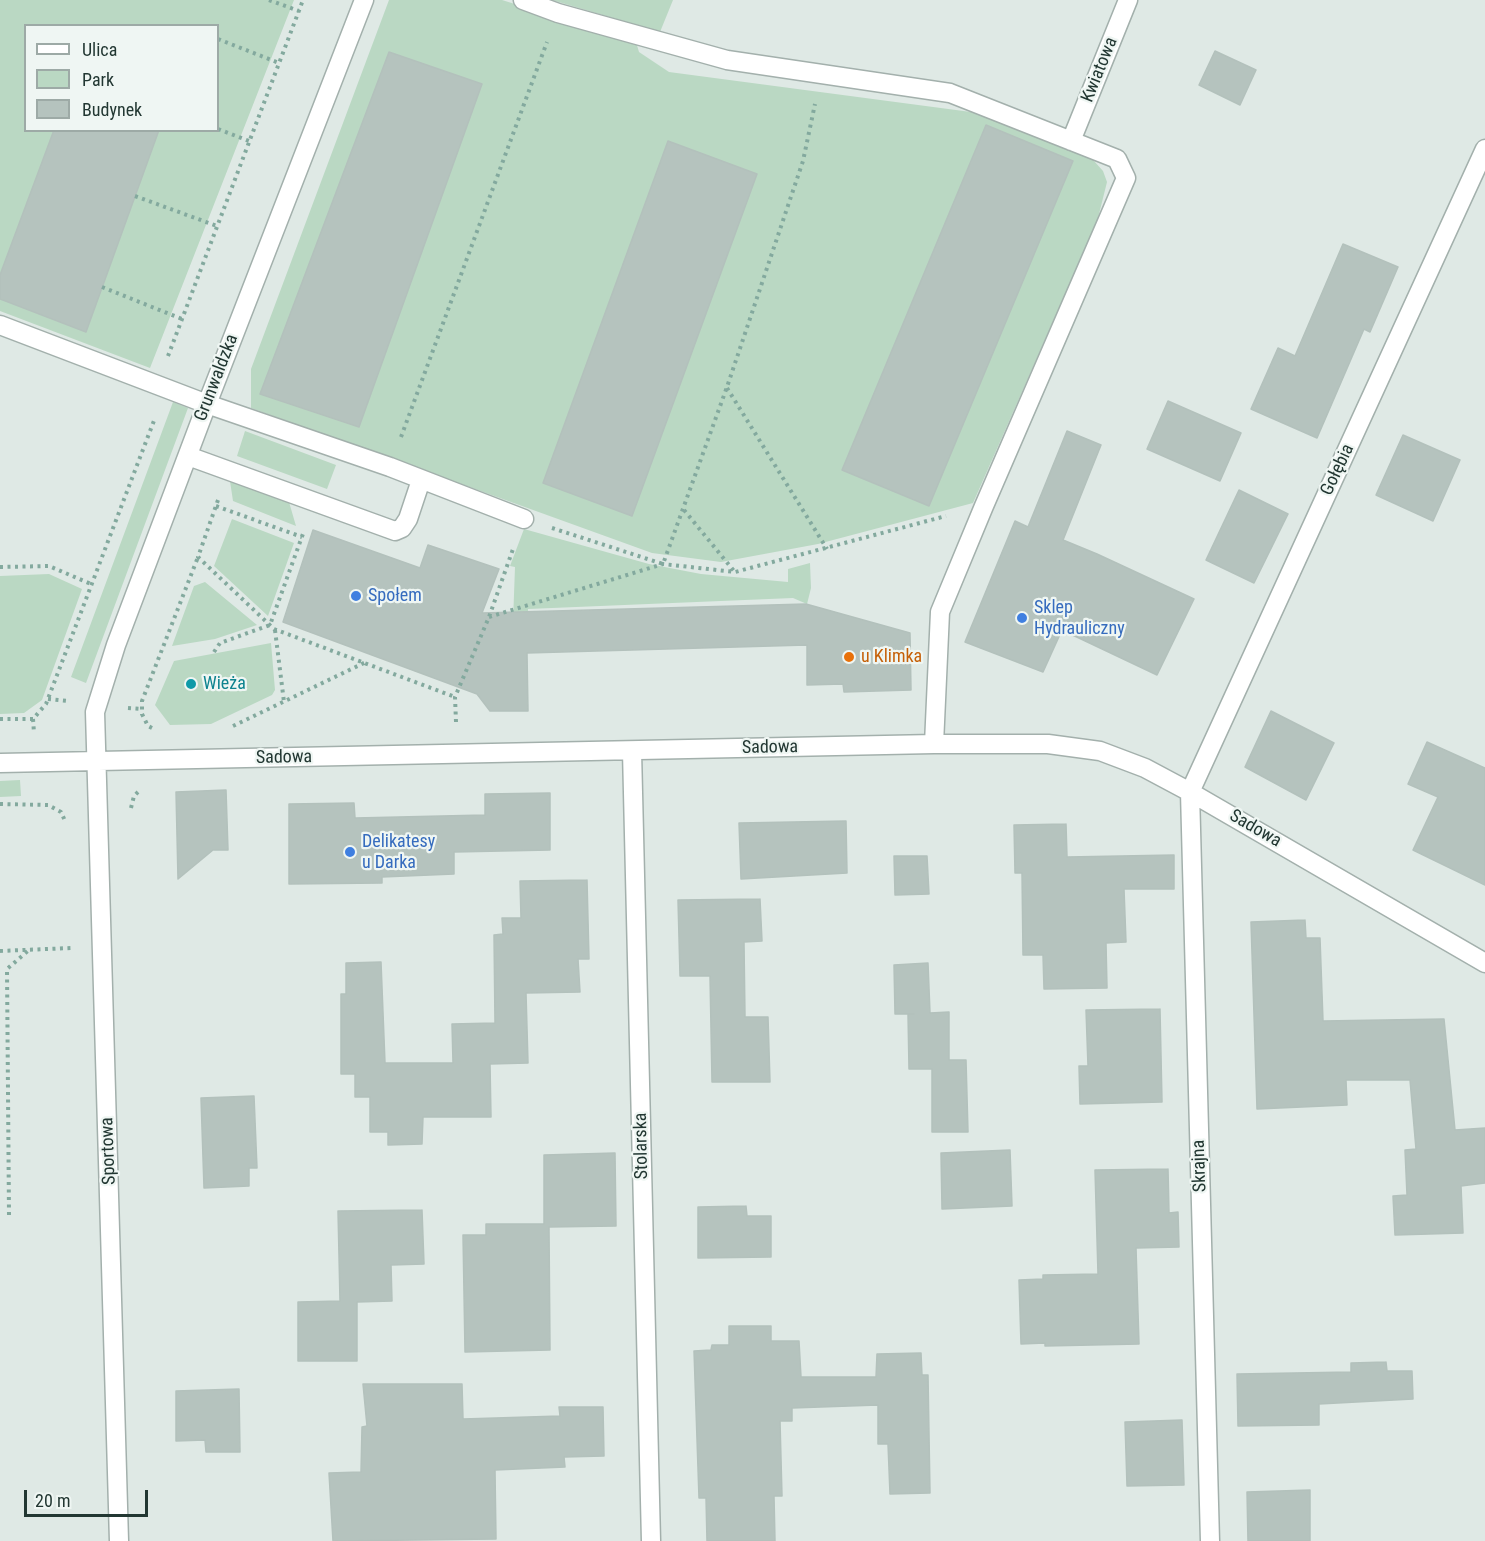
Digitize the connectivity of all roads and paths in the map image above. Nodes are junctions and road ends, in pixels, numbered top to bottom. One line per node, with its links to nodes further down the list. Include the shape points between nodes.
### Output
1 (269, 0): 6 (path)
2 (303, 0): 6 (path)
3 (364, 0): 22 (street, Grunwaldzka)
4 (523, 0): 7 (street)
5 (1128, 0): 13 (street, Kwiatowa)
6 (299, 11): 9 (path)
7 (558, 13): 10 (street, via 727,60); 25 (path)
8 (219, 39): 9 (path)
9 (279, 63): 12 (path)
10 (823, 75): 13 (street, via 950,93); 21 (path, via 802,161)
11 (219, 129): 12 (path)
12 (249, 141): 16 (path)
13 (1071, 141): 30 (street, via 1117,159 1126,178)
14 (1485, 148): 57 (street, Gołębia)
15 (135, 196): 16 (path)
16 (217, 226): 18 (path)
17 (102, 287): 18 (path)
18 (182, 319): 20 (path)
19 (0, 325): 22 (street)
20 (166, 361)
21 (727, 387): 31 (path); 34 (path)
22 (207, 404): 24 (street, Grunwaldzka); 25 (street)
23 (157, 412): 39 (path)
24 (188, 456): 26 (street); 55 (street, Grunwaldzka, via 97,704)
25 (390, 467): 27 (street)
26 (229, 471): 28 (street); 29 (path)
27 (421, 480): 28 (street, via 408,519 395,531); 32 (street)
28 (314, 501): 33 (path)
29 (216, 506): 33 (path); 35 (path)
30 (984, 506): 34 (path); 52 (street, via 940,612)
31 (683, 509): 36 (path); 38 (path)
32 (524, 519): 36 (path); 40 (path)
33 (302, 537): 41 (path)
34 (827, 549): 38 (path)
35 (198, 557): 41 (path); 50 (path, via 142,701 142,714 148,726)
36 (663, 564): 38 (path); 40 (path)
37 (0, 567): 39 (path, via 49,566)
38 (735, 572)
39 (92, 585): 46 (path)
40 (489, 617): 45 (path)
41 (270, 625): 42 (path); 43 (path, via 220,643)
42 (274, 630): 44 (path); 48 (path)
43 (213, 652)
44 (366, 662): 45 (path); 48 (path)
45 (455, 697): 54 (path)
46 (48, 699): 47 (path); 49 (path, via 33,719)
47 (71, 702)
48 (284, 702): 51 (path)
49 (0, 719)
50 (157, 731)
51 (223, 731)
52 (934, 744): 53 (street, Sadowa); 57 (street, Sadowa, via 1048,744 1100,751 1145,768)
53 (632, 751): 54 (street, Sadowa); 66 (street, Stolarska)
54 (457, 754): 55 (street, Sadowa)
55 (96, 762): 56 (street, Sadowa); 65 (street, Sportowa)
56 (0, 763)
57 (1190, 792): 63 (street, Sadowa); 67 (street, Skrajna)
58 (0, 804): 59 (path, via 48,805 61,812)
59 (68, 828)
60 (72, 937): 61 (path, via 72,948)
61 (29, 950): 62 (path); 64 (path, via 7,969)
62 (0, 951)
63 (1485, 963)
64 (9, 1215)
65 (119, 1541)
66 (651, 1541)
67 (1210, 1541)

